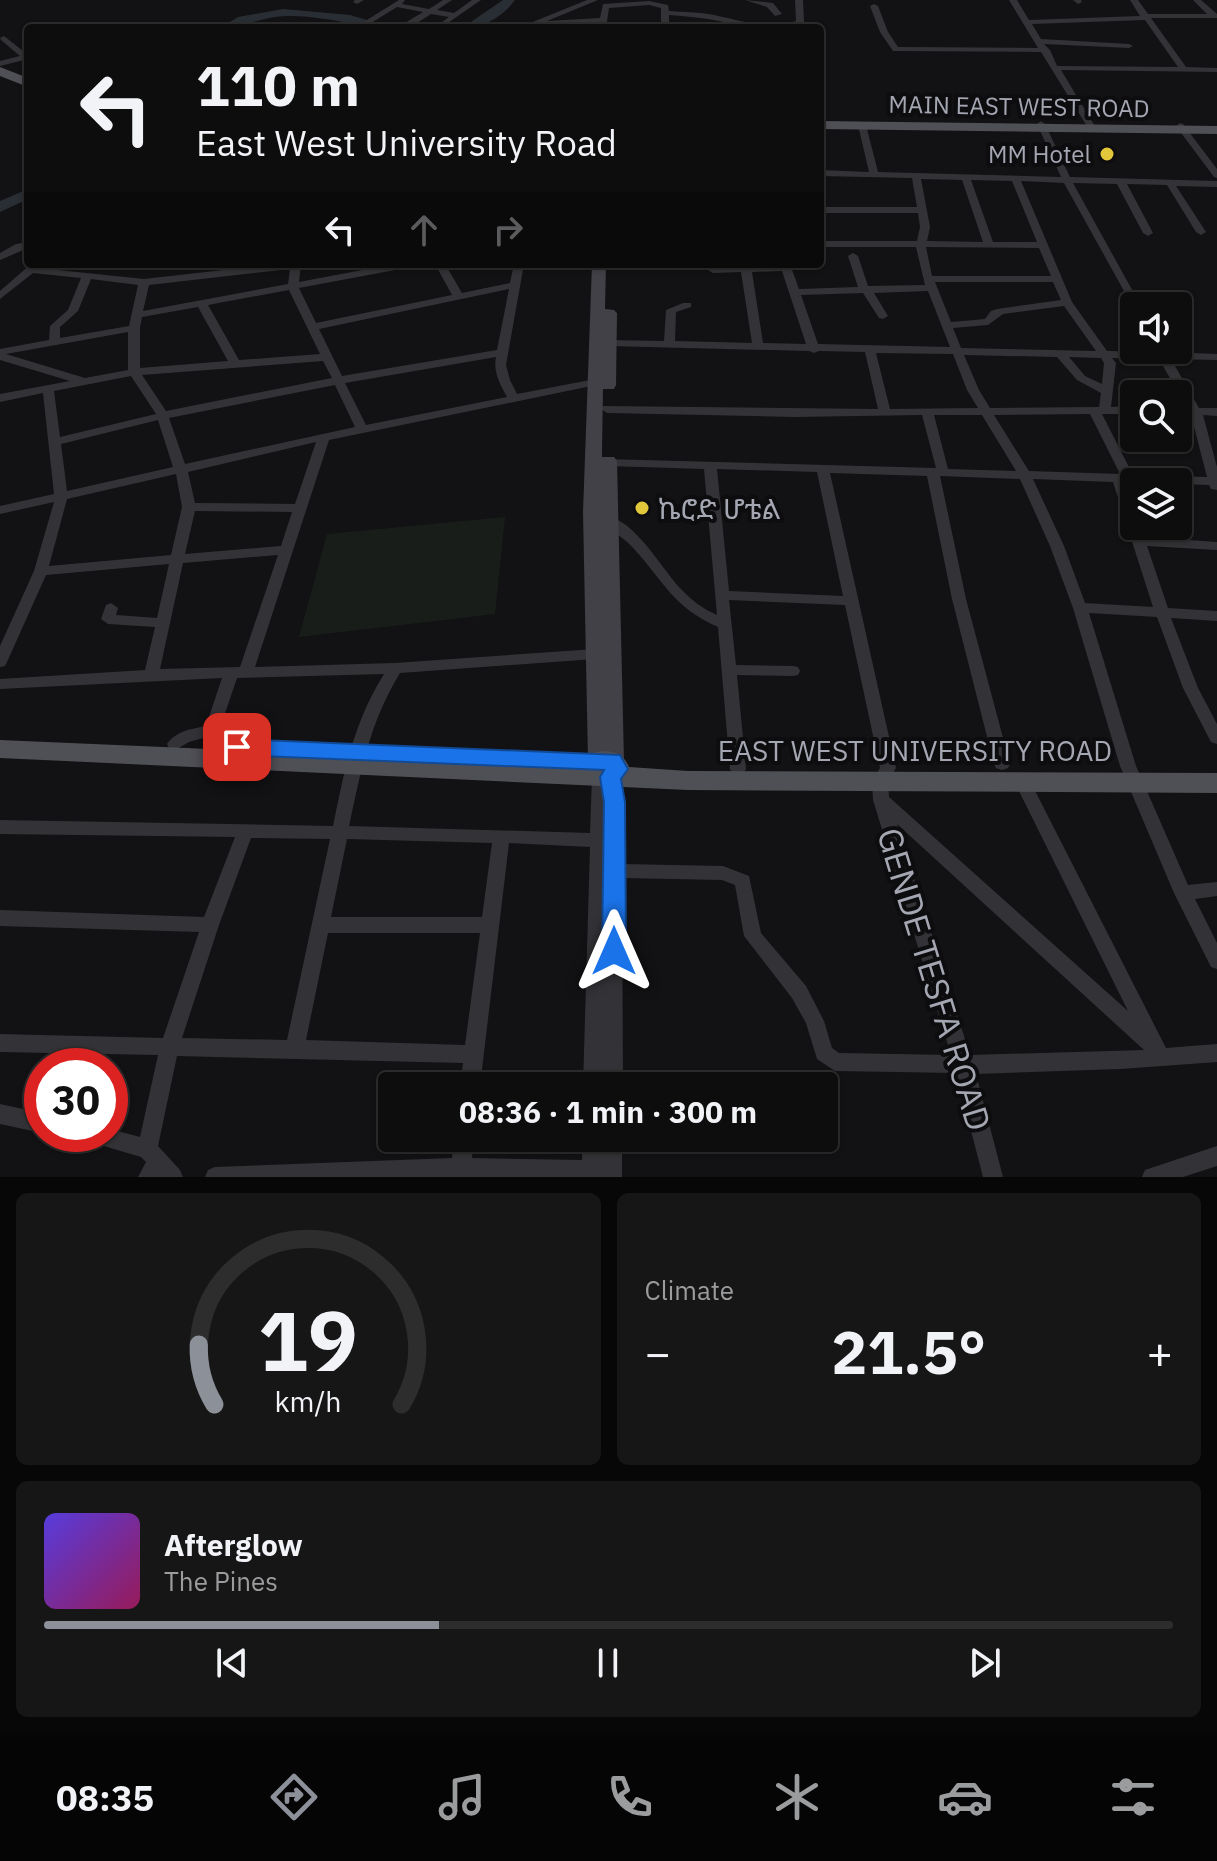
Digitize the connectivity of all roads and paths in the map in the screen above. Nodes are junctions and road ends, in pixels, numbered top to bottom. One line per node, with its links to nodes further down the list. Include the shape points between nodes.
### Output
1 (448, 0): 11 (street)
2 (477, 0): 14 (street)
3 (594, 0): 21 (street)
4 (749, 0): 13 (street, via 770,5)
5 (799, 0): 26 (street, via 800,22)
6 (1013, 0): 17 (street)
7 (1134, 0): 16 (street)
8 (1197, 0): 15 (street)
9 (400, 2): 11 (street); 18 (street)
10 (874, 6): 30 (street, via 896,49)
11 (432, 11): 14 (street); 19 (street)
12 (666, 13): 23 (street, via 659,4 611,5 606,6); 24 (street); 25 (street)
13 (778, 14)
14 (456, 16): 20 (street)
15 (1215, 16): 16 (street)
16 (1145, 17): 17 (street); 33 (street)
17 (1028, 22): 28 (street)
18 (363, 24)
19 (410, 24)
20 (444, 24)
21 (532, 24)
22 (548, 24): 23 (street)
23 (602, 24)
24 (665, 24)
25 (743, 24)
26 (793, 24)
27 (4, 38): 31 (street)
28 (1040, 41): 29 (street); 30 (street)
29 (1079, 43): 29 (street, via 1077,35 1126,40 1130,46)
30 (1046, 50): 32 (street)
31 (24, 56)
32 (1057, 68): 33 (street); 38 (street)
33 (1184, 70): 34 (street)
34 (1217, 70)
35 (824, 123): 36 (main road, MAIN EAST WEST ROAD)
36 (871, 124): 37 (main road, MAIN EAST WEST ROAD); 42 (street)
37 (1042, 126): 38 (main road, MAIN EAST WEST ROAD); 47 (street)
38 (1091, 126): 39 (main road, MAIN EAST WEST ROAD)
39 (1182, 128): 40 (main road, MAIN EAST WEST ROAD); 44 (street)
40 (1217, 128)
41 (824, 173): 42 (street)
42 (874, 174): 43 (street)
43 (916, 175): 45 (street); 52 (street)
44 (1217, 175)
45 (966, 178): 46 (street); 57 (street)
46 (1016, 180): 47 (street); 58 (street)
47 (1068, 182): 48 (street); 85 (street)
48 (1121, 182): 49 (street); 54 (street)
49 (1170, 183): 50 (street); 53 (street)
50 (1217, 184)
51 (824, 210): 52 (street)
52 (923, 210): 56 (street)
53 (1201, 232)
54 (1148, 233)
55 (824, 244): 56 (street)
56 (922, 244): 57 (street); 80 (street)
57 (989, 244): 58 (street)
58 (1044, 245): 78 (street)
59 (24, 246): 61 (street)
60 (853, 256): 83 (street)
61 (0, 257)
62 (33, 268): 86 (street)
63 (40, 268): 76 (street)
64 (205, 268): 77 (street)
65 (268, 268): 77 (street)
66 (295, 268): 82 (street)
67 (373, 268): 82 (street)
68 (442, 268): 87 (street)
69 (518, 268): 81 (street)
70 (599, 268): 115 (main road, via 595,345)
71 (610, 268): 96 (main road)
72 (708, 268): 75 (street)
73 (766, 268): 75 (street)
74 (787, 268): 84 (street)
75 (746, 270): 98 (street)
76 (87, 276): 79 (street); 95 (street, via 73,311 55,326)
77 (204, 277): 79 (street)
78 (1059, 279): 80 (street); 88 (street)
79 (144, 282): 92 (street)
80 (930, 283): 83 (street); 93 (street)
81 (514, 285): 87 (street); 102 (street)
82 (293, 287): 89 (street); 94 (street)
83 (865, 289): 84 (street); 91 (street)
84 (796, 292): 99 (street)
85 (1128, 292)
86 (0, 296)
87 (458, 296): 94 (street)
88 (1067, 302): 93 (street, via 1001,311 988,322); 105 (street)
89 (202, 304): 92 (street); 110 (street)
90 (687, 305): 97 (street, via 671,310)
91 (883, 316)
92 (136, 321): 95 (street); 112 (street)
93 (948, 325): 101 (street)
94 (315, 327): 108 (street)
95 (54, 342): 103 (street)
96 (609, 343): 97 (street); 115 (main road)
97 (669, 345): 98 (street)
98 (758, 348): 99 (street)
99 (814, 350): 100 (street)
100 (870, 350): 101 (street); 126 (street)
101 (957, 350): 104 (street); 123 (street)
102 (501, 353): 113 (street); 119 (street, via 504,380)
103 (0, 354): 114 (street)
104 (1061, 355): 105 (street); 117 (street, via 1081,378)
105 (1106, 355): 106 (street); 117 (street, via 1111,374)
106 (1120, 355)
107 (1192, 356): 109 (street)
108 (328, 357): 110 (street); 113 (street)
109 (1217, 357)
110 (235, 364): 112 (street)
111 (1168, 364): 128 (street)
112 (134, 372): 114 (street); 129 (street)
113 (339, 379): 129 (street); 130 (street)
114 (80, 380): 116 (street)
115 (602, 381): 119 (street); 120 (main road); 143 (main road)
116 (48, 388): 118 (street); 132 (street)
117 (1107, 391): 124 (street)
118 (0, 398)
119 (514, 399): 130 (street)
120 (607, 409): 126 (street); 133 (main road)
121 (1120, 411): 124 (street)
122 (927, 412): 123 (street); 126 (street); 138 (street)
123 (986, 412): 124 (street); 139 (street)
124 (1100, 412): 136 (street)
125 (1217, 412): 128 (street)
126 (885, 413)
127 (1192, 413): 128 (street)
128 (1196, 413): 142 (street)
129 (162, 414): 132 (street); 135 (street)
130 (362, 429): 131 (street)
131 (324, 437): 135 (street); 146 (street)
132 (55, 442): 144 (street)
133 (608, 462): 134 (street); 143 (main road)
134 (710, 466): 137 (street); 155 (street)
135 (179, 468): 144 (street); 145 (street)
136 (1120, 468)
137 (823, 470): 138 (street); 156 (street, GENDE TESFA ROAD)
138 (938, 472): 139 (street); 180 (street, via 959,599)
139 (1024, 474): 140 (street); 158 (street)
140 (1120, 479)
141 (1192, 483): 142 (street)
142 (1216, 484)
143 (601, 490): 148 (main road); 164 (main road)
144 (61, 499): 147 (street); 154 (street)
145 (189, 507): 146 (street); 153 (street)
146 (300, 508): 152 (street)
147 (0, 510)
148 (608, 520): 162 (street, via 629,531 681,600 703,617); 177 (main road)
149 (1139, 540): 159 (street)
150 (1185, 540): 151 (street)
151 (1217, 546)
152 (286, 550): 153 (street); 169 (street)
153 (179, 560): 154 (street); 161 (street)
154 (41, 571): 163 (street)
155 (723, 595): 156 (street); 162 (street)
156 (853, 601): 182 (street, GENDE TESFA ROAD)
157 (111, 608): 161 (street, via 108,619)
158 (1080, 608): 159 (street); 181 (street)
159 (1160, 614): 160 (street); 173 (street)
160 (1217, 616)
161 (164, 623): 170 (street)
162 (724, 624): 167 (street)
163 (4, 642): 165 (street)
164 (595, 654): 166 (street); 177 (main road)
165 (0, 662)
166 (395, 668): 169 (street); 176 (street, via 375,701)
167 (729, 670): 168 (street); 178 (street)
168 (793, 671)
169 (238, 674): 170 (street); 174 (street, via 212,730)
170 (151, 675): 171 (street)
171 (0, 684)
172 (0, 736): 174 (main road, EAST WEST UNIVERSITY ROAD)
173 (1217, 738)
174 (175, 744): 176 (main road, EAST WEST UNIVERSITY ROAD)
175 (0, 749): 176 (main road, EAST WEST UNIVERSITY ROAD)
176 (354, 759): 177 (main road, EAST WEST UNIVERSITY ROAD); 185 (street)
177 (605, 769): 178 (main road, EAST WEST UNIVERSITY ROAD); 182 (main road, EAST WEST UNIVERSITY ROAD, via 733,783); 188 (street); 189 (street, via 614,802)
178 (738, 769): 182 (main road, EAST WEST UNIVERSITY ROAD)
179 (1217, 769): 181 (main road, EAST WEST UNIVERSITY ROAD)
180 (1012, 772): 181 (main road, EAST WEST UNIVERSITY ROAD); 182 (main road, EAST WEST UNIVERSITY ROAD); 202 (street)
181 (1130, 772): 183 (main road, EAST WEST UNIVERSITY ROAD); 191 (street)
182 (883, 783): 202 (street); 203 (street, GENDE TESFA ROAD)
183 (1217, 783)
184 (0, 827): 186 (street)
185 (340, 831): 186 (street); 187 (street); 194 (street)
186 (245, 832): 193 (street)
187 (501, 836): 188 (street); 195 (street)
188 (597, 840): 205 (street)
189 (614, 871): 203 (street, via 723,873 743,881 753,936 799,992 828,1059); 206 (street)
190 (1217, 889): 191 (street)
191 (1183, 893): 196 (street)
192 (0, 918): 193 (street)
193 (210, 925): 199 (street)
194 (321, 925): 195 (street); 198 (street)
195 (490, 925): 201 (street)
196 (1217, 961)
197 (0, 1043): 199 (street)
198 (295, 1047): 199 (street); 201 (street)
199 (169, 1049): 214 (street)
200 (1217, 1053): 202 (street)
201 (473, 1054): 204 (street)
202 (1159, 1054): 203 (street, via 1063,1065)
203 (964, 1067): 218 (street, GENDE TESFA ROAD)
204 (471, 1072)
205 (593, 1072)
206 (613, 1072)
207 (0, 1114): 208 (street)
208 (24, 1119)
209 (128, 1152): 214 (street)
210 (462, 1152): 215 (street)
211 (595, 1152): 216 (street)
212 (607, 1152): 216 (street)
213 (1217, 1156): 219 (street)
214 (156, 1166)
215 (460, 1173): 216 (street); 217 (street)
216 (599, 1175)
217 (215, 1177)
218 (993, 1177)
219 (1152, 1177)

